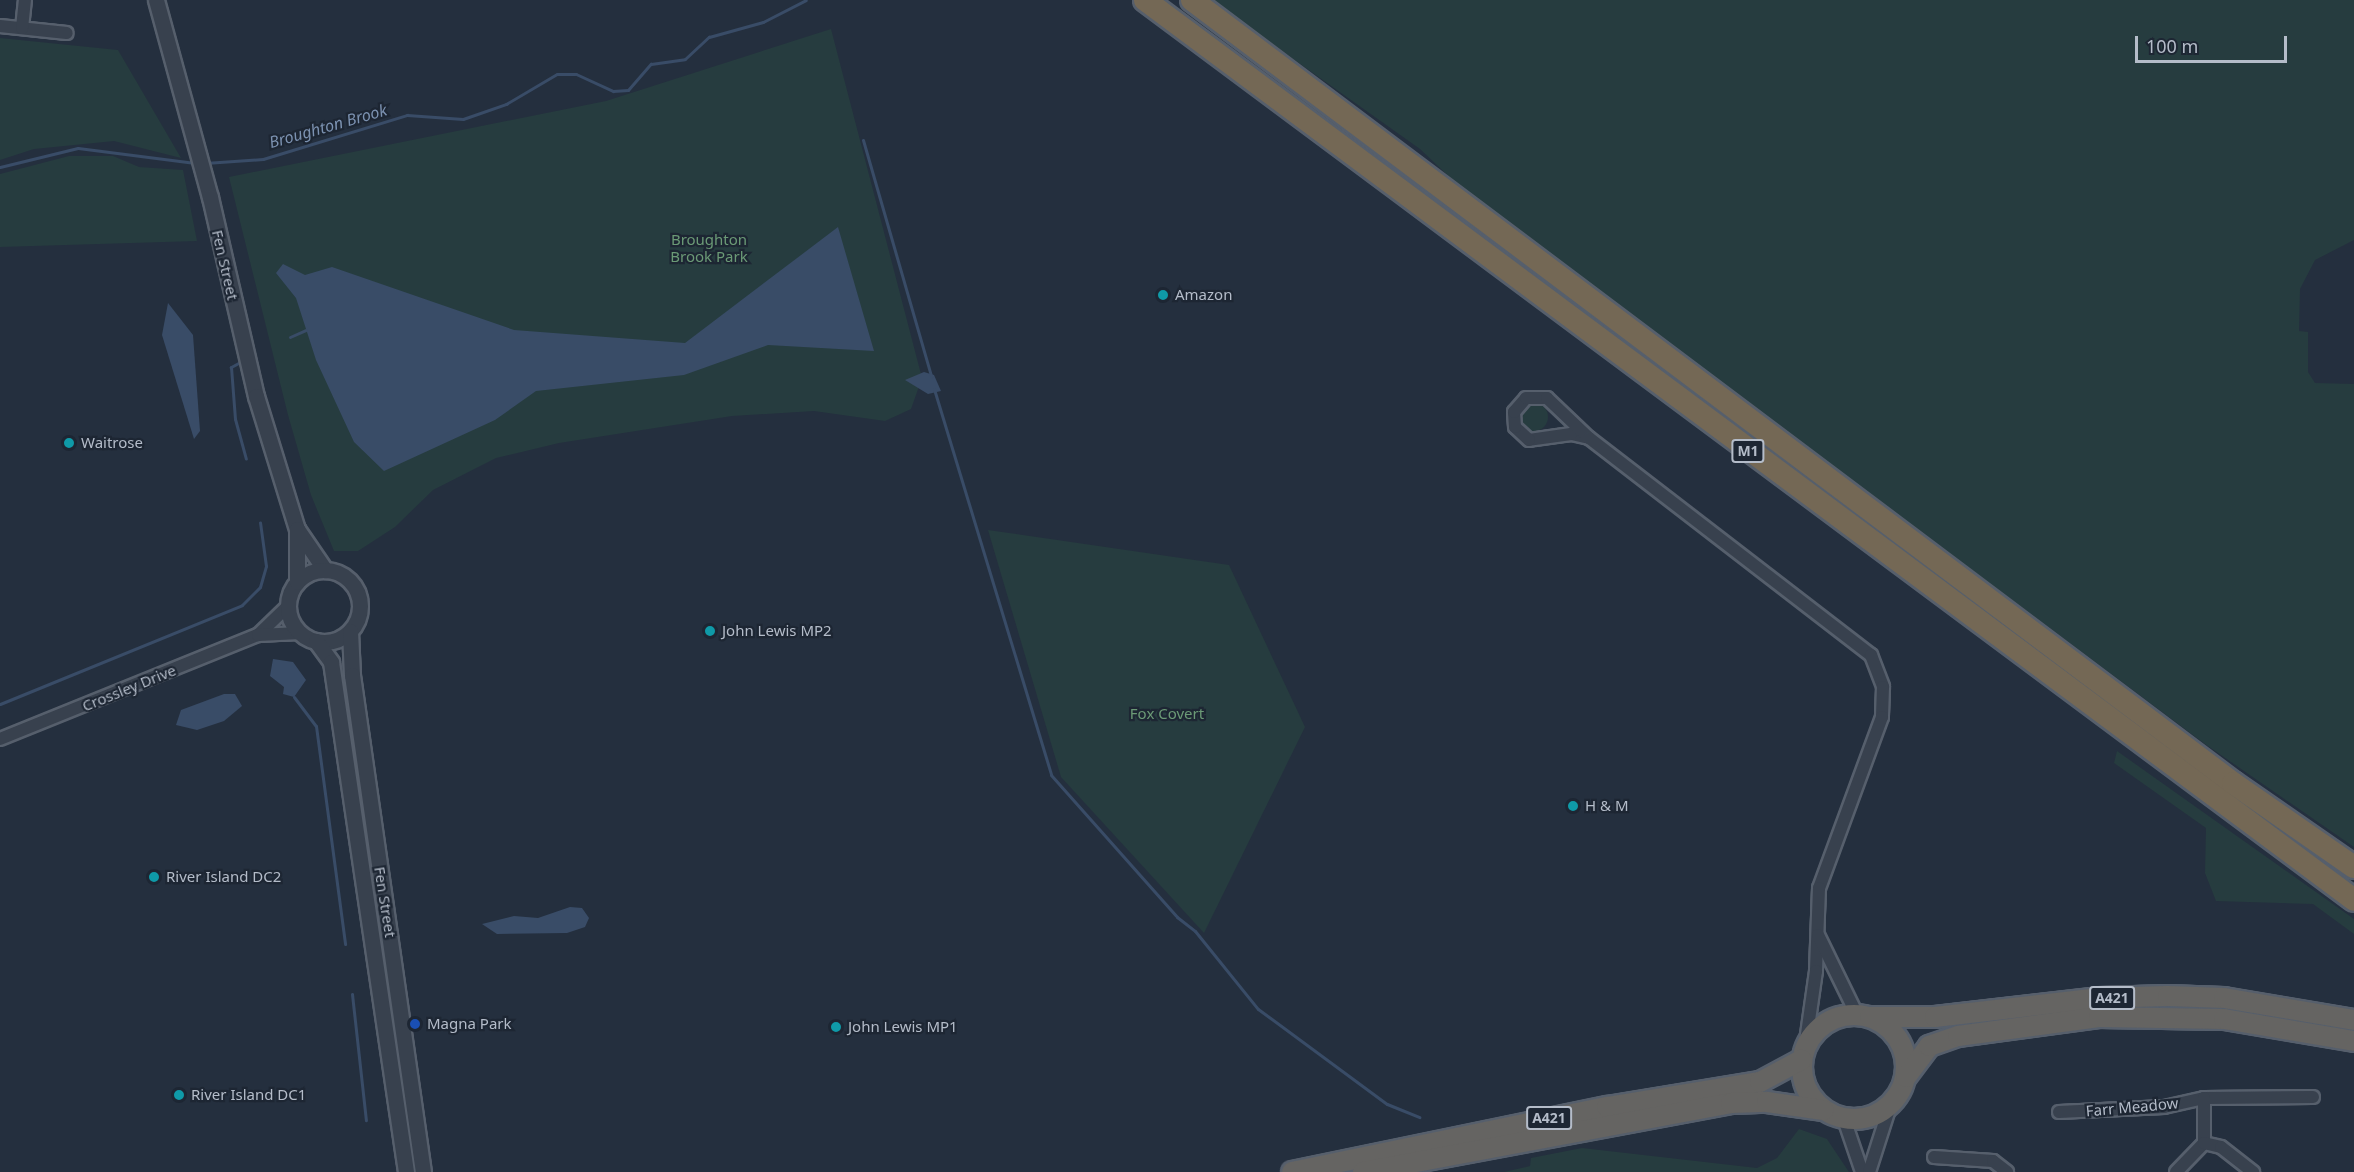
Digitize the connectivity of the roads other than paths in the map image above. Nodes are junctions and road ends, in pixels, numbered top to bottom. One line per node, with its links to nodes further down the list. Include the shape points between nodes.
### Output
1 (25, 0): 6 (street)
2 (156, 0): 11 (street, Fen Street, via 200,158 247,358)
3 (1145, 0): 21 (highway, M1)
4 (1192, 0): 20 (highway, M1, via 2224,776)
5 (0, 26): 6 (street)
6 (22, 28): 7 (street)
7 (67, 33)
8 (1557, 410): 9 (street, via 1557,426); 9 (street, via 1547,398 1535,396 1514,412 1523,437); 10 (street)
9 (1548, 437): 10 (street)
10 (1589, 438): 22 (street, via 1871,655 1883,687 1882,717 1825,862)
11 (297, 529): 12 (street, Fen Street); 13 (street, Fen Street)
12 (325, 570): 13 (street); 15 (street, via 348,579 358,595 359,614)
13 (297, 582): 14 (street)
14 (288, 606): 16 (street); 17 (street)
15 (350, 631): 18 (street, via 340,638); 37 (street, Fen Street)
16 (300, 633): 17 (street); 18 (street)
17 (258, 635): 19 (street, Crossley Drive)
18 (316, 641): 36 (street, Fen Street, via 331,662)
19 (0, 739)
20 (2354, 867)
21 (2354, 900)
22 (1818, 934): 23 (street); 26 (street)
23 (1864, 1016): 24 (highway, A421, via 2168,996 2224,998); 26 (highway, via 1826,1023); 27 (highway, via 1893,1033 1902,1046)
24 (2354, 1020)
25 (2354, 1041): 27 (highway, A421, via 2224,1019 2098,1017 1958,1036 1929,1046)
26 (1803, 1054): 31 (highway, via 1805,1088); 38 (highway, A421, via 1760,1082 1608,1107)
27 (1905, 1077): 30 (highway)
28 (2313, 1097): 29 (street, Farr Meadow)
29 (2204, 1098): 32 (street, Farr Meadow, via 2164,1107); 34 (street)
30 (1890, 1106): 33 (highway, via 1869,1117); 41 (street)
31 (1823, 1110): 33 (highway); 39 (highway, A421, via 1767,1102 1731,1103)
32 (2059, 1112)
33 (1844, 1119): 40 (street)
34 (2204, 1143): 43 (street); 44 (street, via 2221,1147)
35 (1934, 1157): 42 (street, via 1993,1161)
36 (406, 1172)
37 (423, 1172)
38 (1292, 1172)
39 (1363, 1172)
40 (1862, 1172)
41 (1869, 1172)
42 (2007, 1172)
43 (2176, 1172)
44 (2253, 1172)

